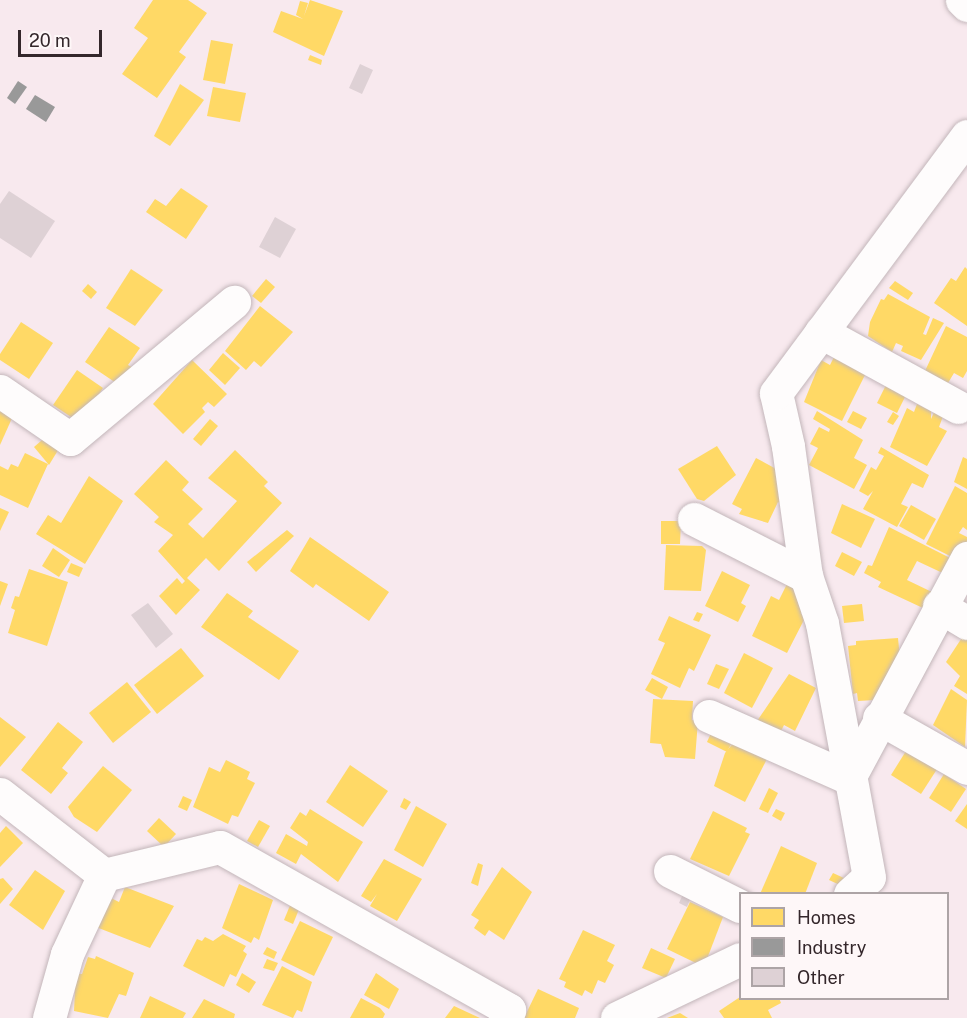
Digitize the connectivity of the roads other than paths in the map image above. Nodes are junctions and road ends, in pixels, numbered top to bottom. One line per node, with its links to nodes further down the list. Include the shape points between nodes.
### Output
1 (962, 0): 2 (street)
2 (967, 5)
3 (967, 136): 5 (street)
4 (234, 302): 6 (street, via 70,439)
5 (821, 332): 7 (street); 10 (street, via 776,393 788,446)
6 (0, 391)
7 (958, 407)
8 (694, 519): 10 (street)
9 (967, 558): 11 (street)
10 (806, 576): 16 (street, via 822,623)
11 (939, 606): 12 (street); 14 (street)
12 (967, 623)
13 (709, 716): 16 (street)
14 (879, 718): 15 (street); 16 (street)
15 (967, 768)
16 (849, 778): 20 (street, via 869,878)
17 (0, 794): 19 (street)
18 (670, 871): 21 (street)
19 (104, 874): 23 (street, via 67,954); 24 (street, via 220,847 509,1010)
20 (852, 892)
21 (739, 905)
22 (739, 960): 25 (street)
23 (49, 1018)
24 (505, 1018)
25 (617, 1018)

